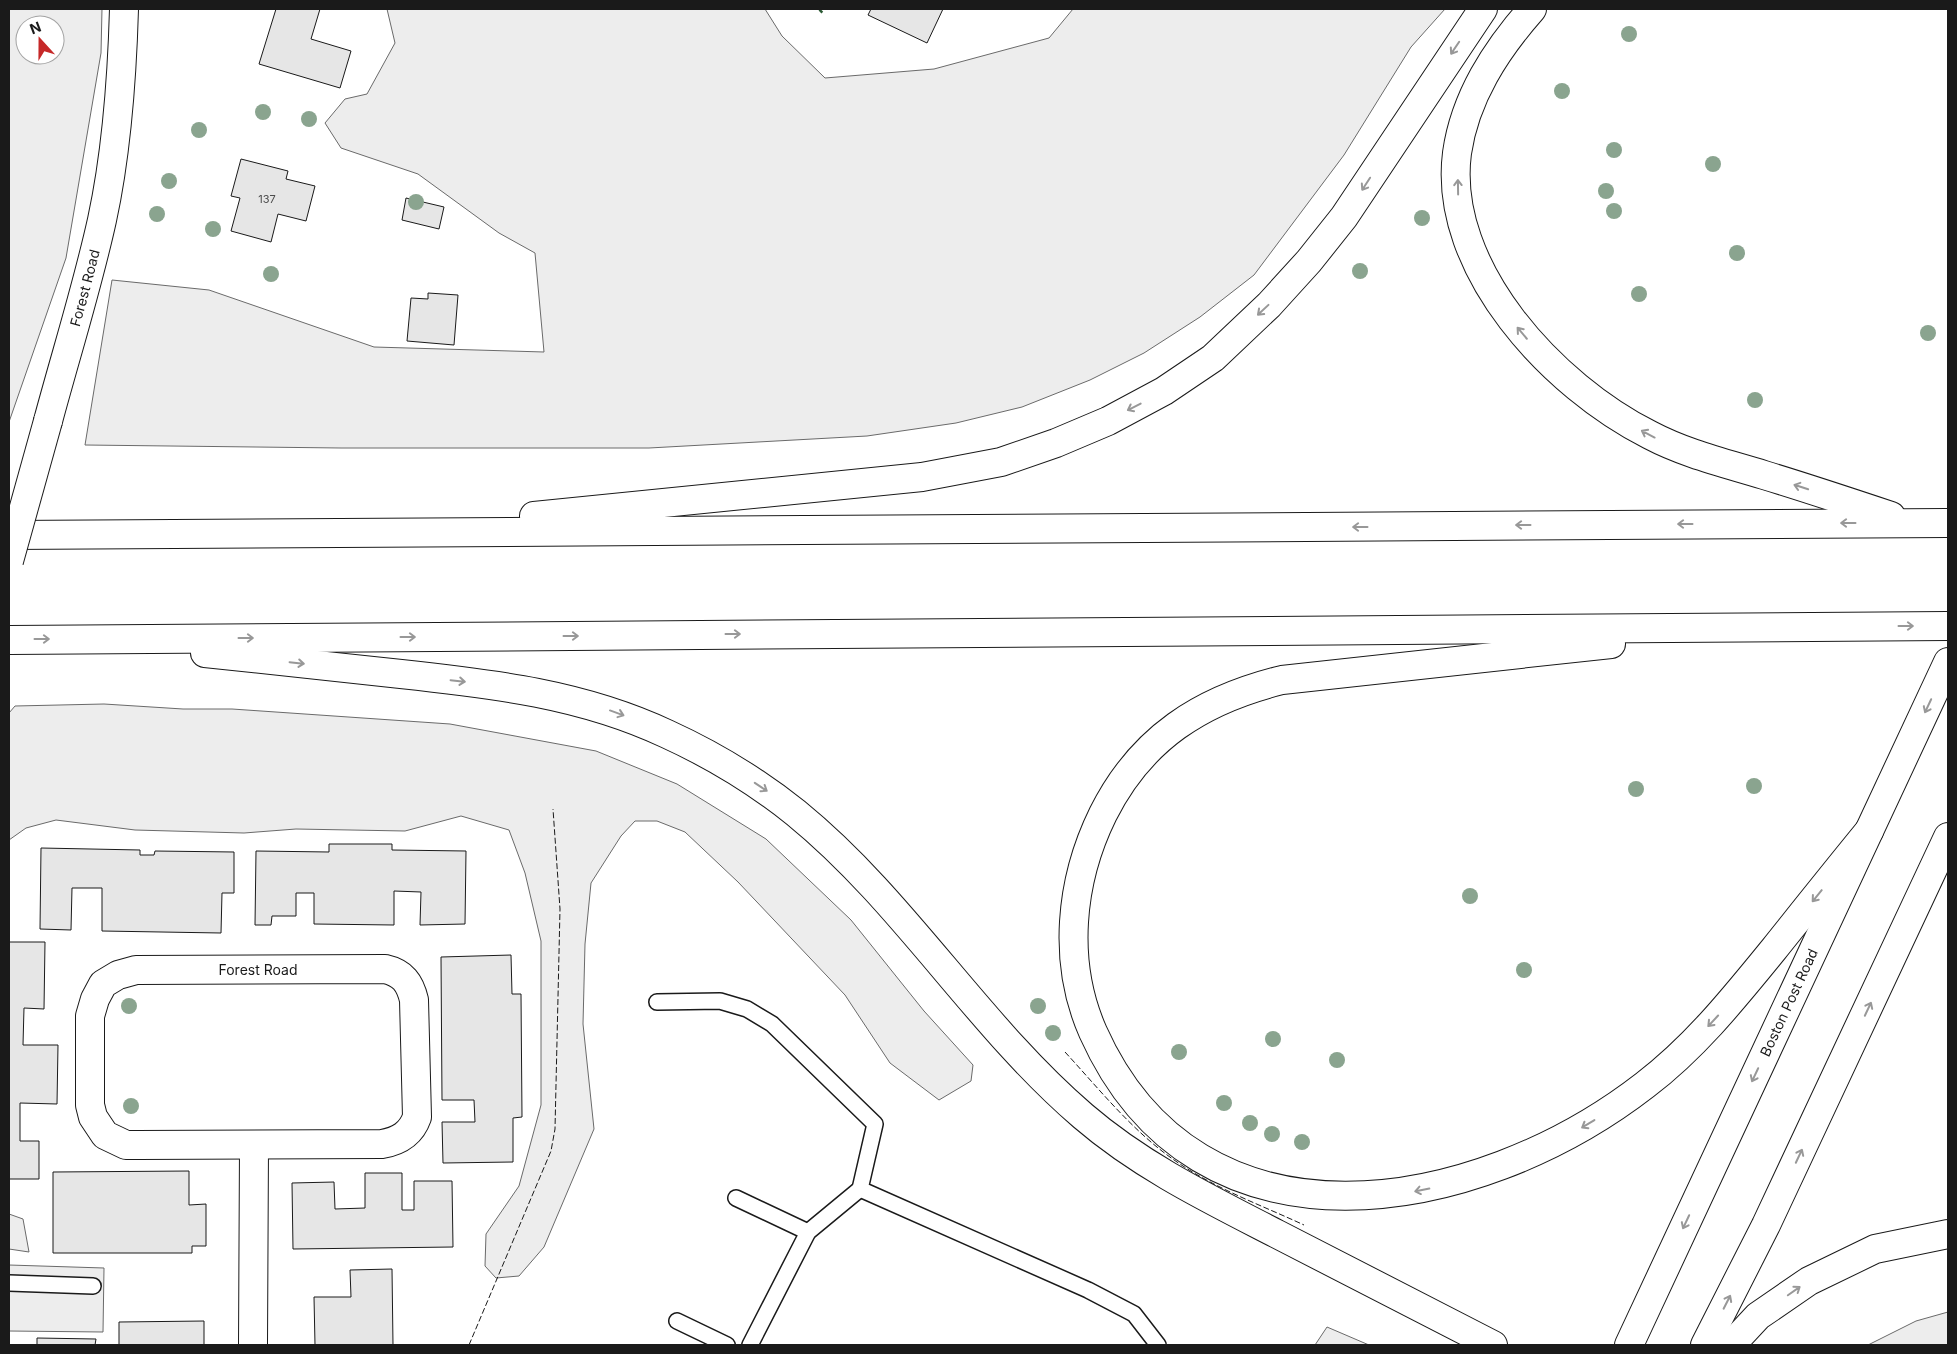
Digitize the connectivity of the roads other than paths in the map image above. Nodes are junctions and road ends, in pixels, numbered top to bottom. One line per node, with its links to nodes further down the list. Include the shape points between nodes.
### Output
1 (124, 9): 8 (main road, Forest Road, bridge, via 115,136 102,219)
2 (1483, 9): 6 (main road, one-way to 6, via 1344,217 1269,306 1213,358 1164,391 1108,421 1001,462 922,477)
3 (1532, 9): 4 (main road, one-way to 3, via 1685,451 1649,435 1587,395 1558,372 1519,332 1491,290 1469,242 1458,198 1457,154 1468,110 1487,68 1512,31)
4 (1914, 523): 5 (main road); 6 (main road, one-way to 6)
5 (1948, 523)
6 (370, 533): 7 (main road)
7 (9, 535)
8 (9, 561)
9 (1948, 626): 10 (main road, one-way to 9)
10 (1771, 628): 11 (main road, one-way to 10); 14 (main road, one-way to 10, via 1720,1014 1644,1086 1581,1128 1530,1156 1473,1177 1411,1192 1347,1196 1282,1190 1252,1182 1202,1158 1155,1123 1118,1079 1102,1052 1090,1023 1076,967 1074,910 1078,882 1096,829 1122,783 1145,753 1191,715 1229,695 1308,676)
11 (74, 639): 12 (main road, one-way to 11); 29 (main road, one-way to 29, via 502,686 600,707 669,734 768,791 828,842 884,900 1038,1074 1112,1139 1195,1192)
12 (9, 640)
13 (1948, 662): 14 (main road, Boston Post Road, one-way to 14)
14 (1869, 831): 30 (main road, Boston Post Road, one-way to 30)
15 (1948, 837): 31 (main road, one-way to 15, via 1766,1225)
16 (657, 1002): 18 (lane, via 720,1001 747,1009 772,1024 875,1124)
17 (254, 1146): 17 (main road, Forest Road, via 126,1145 105,1135 93,1117 90,1085 90,1016 103,984 136,970 385,969 403,976 414,1000 417,1117 409,1132 400,1139 382,1144); 25 (main road)
18 (860, 1189): 20 (lane); 28 (lane, via 1134,1314)
19 (736, 1198): 20 (lane)
20 (808, 1232): 27 (lane)
21 (1948, 1234): 32 (main road, one-way to 21, via 1758,1316 1809,1281 1875,1249)
22 (9, 1283): 23 (lane)
23 (93, 1286)
24 (677, 1320): 26 (lane)
25 (253, 1345)
26 (727, 1345)
27 (750, 1345)
28 (1158, 1345)
29 (1493, 1345)
30 (1629, 1345)
31 (1705, 1345)
32 (1731, 1345)

